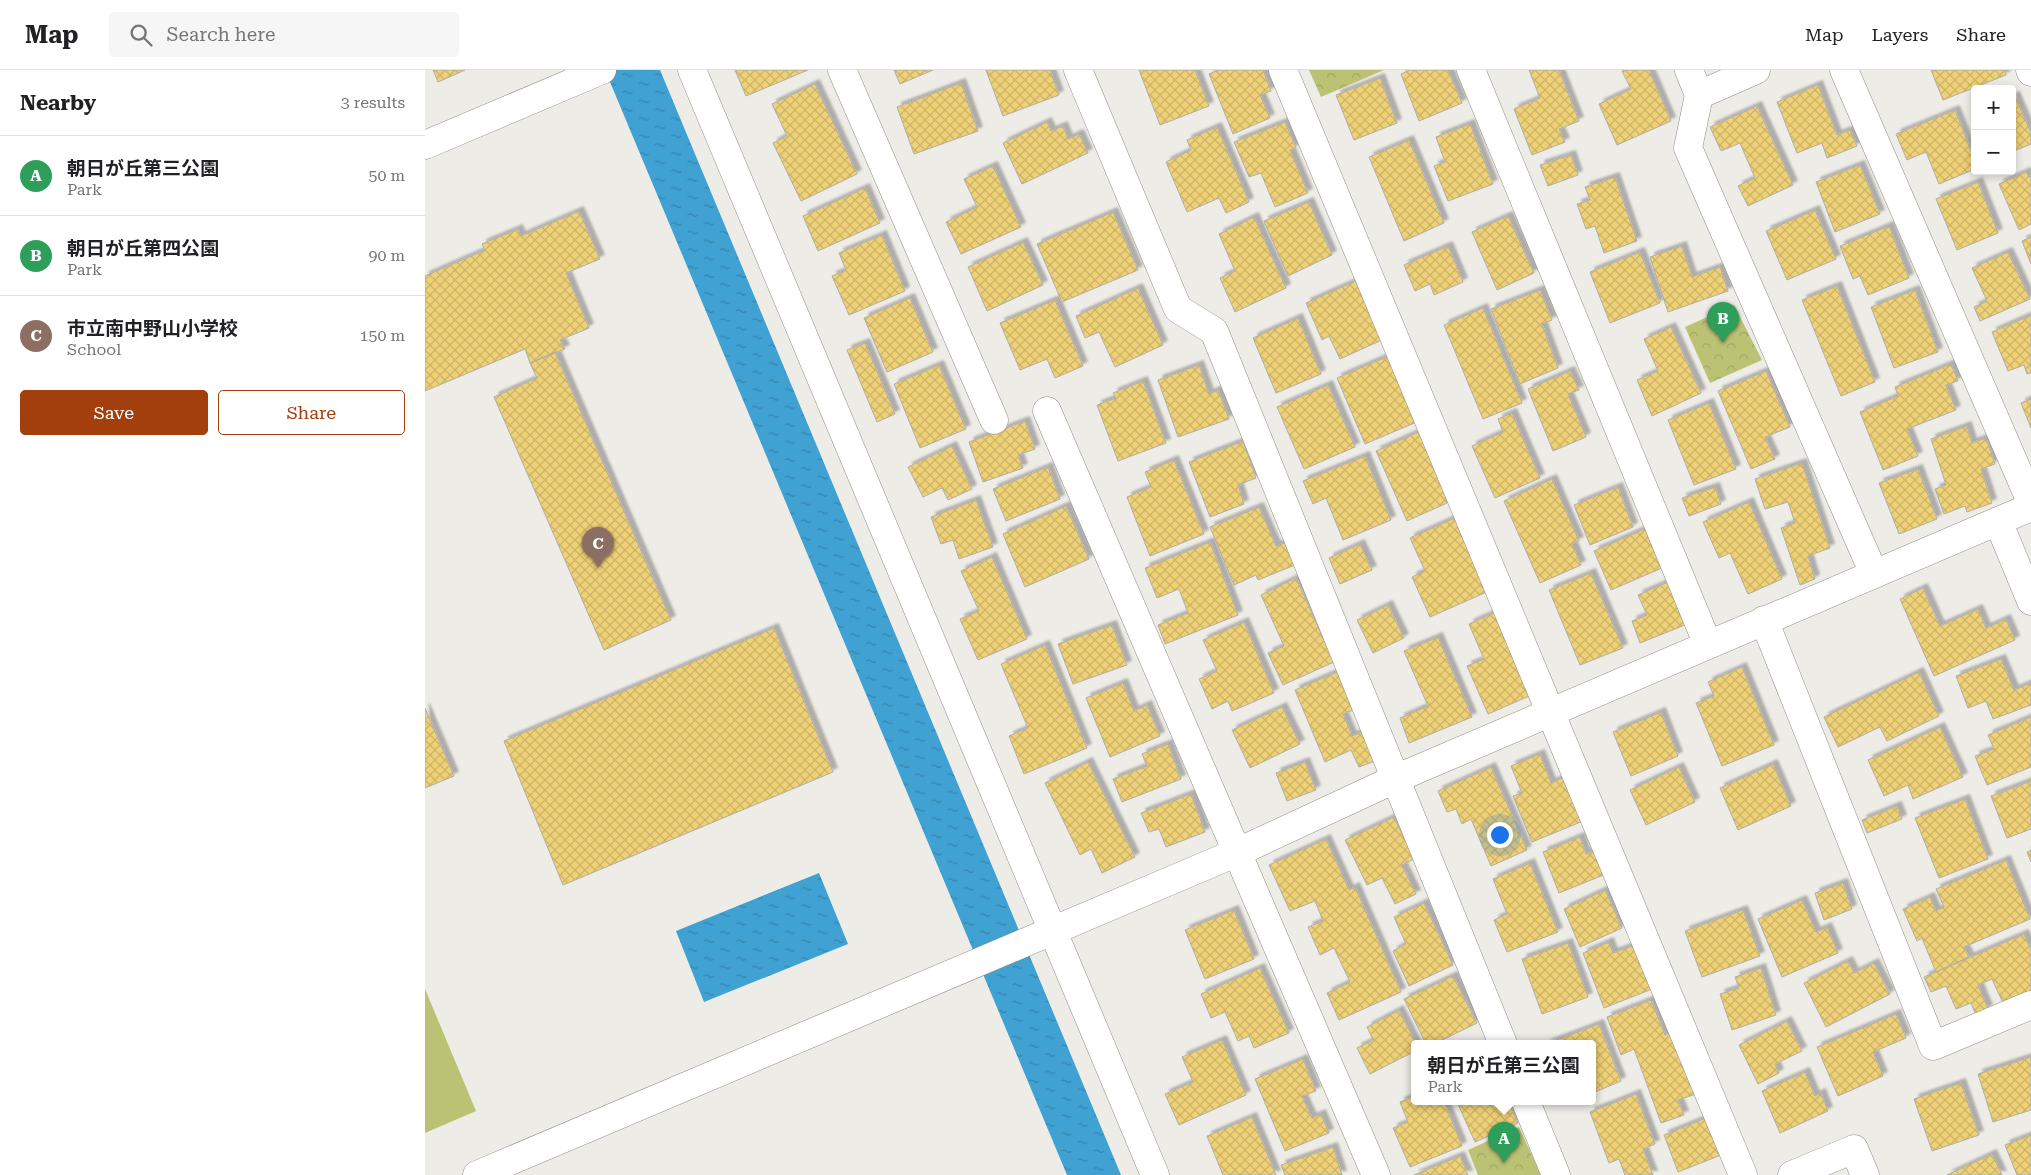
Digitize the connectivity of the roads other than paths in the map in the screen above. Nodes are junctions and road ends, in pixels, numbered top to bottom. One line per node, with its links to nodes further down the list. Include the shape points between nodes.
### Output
1 (692, 70): 25 (street)
2 (842, 70): 14 (street)
3 (1078, 70): 23 (street, via 1178,309 1214,332)
4 (1283, 70): 22 (street)
5 (1471, 70): 21 (street)
6 (1689, 70): 11 (street)
7 (1757, 70): 11 (street)
8 (1844, 70): 15 (street)
9 (600, 71): 10 (street)
10 (569, 76): 12 (street)
11 (1699, 95): 18 (street, via 1688,148)
12 (425, 145)
13 (1047, 411): 24 (street)
14 (993, 420)
15 (2031, 502)
16 (2031, 507): 17 (street)
17 (1998, 521): 18 (street); 19 (street)
18 (1874, 574): 20 (street)
19 (2031, 601)
20 (1764, 620): 21 (street); 26 (street, via 1933,1046)
21 (1708, 645): 22 (street)
22 (1551, 712): 23 (street); 33 (street)
23 (1395, 779): 24 (street); 27 (street)
24 (1238, 852): 25 (street); 31 (street)
25 (1042, 935): 29 (street); 30 (street)
26 (2031, 1005)
27 (1501, 1040)
28 (1527, 1105): 32 (street)
29 (477, 1175)
30 (1155, 1175)
31 (1376, 1175)
32 (1556, 1175)
33 (1743, 1175)
34 (1791, 1175): 35 (street, via 1855,1149)
35 (1865, 1175)

